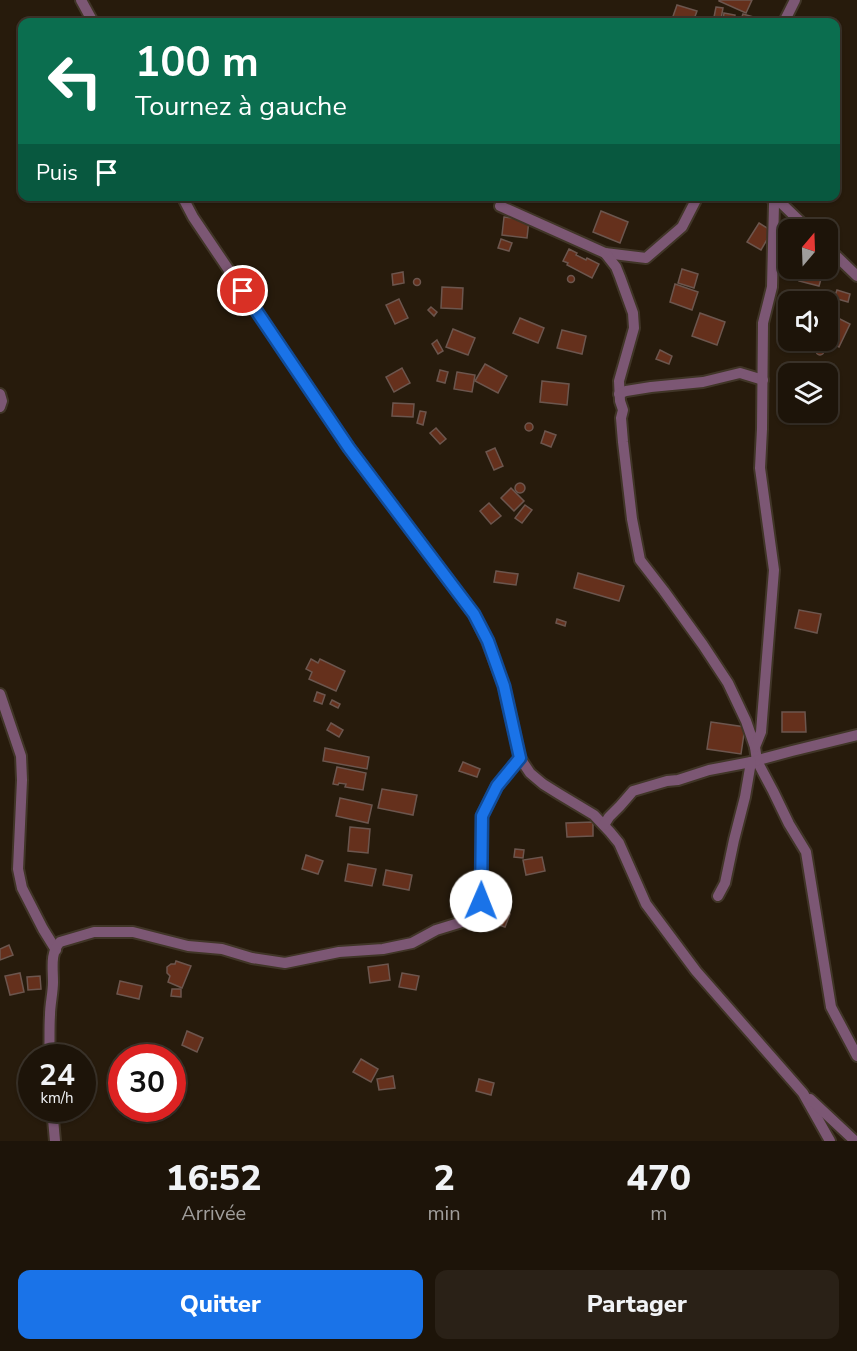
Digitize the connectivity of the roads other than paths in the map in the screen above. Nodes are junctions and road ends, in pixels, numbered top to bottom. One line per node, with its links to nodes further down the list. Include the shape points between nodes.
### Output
1 (81, 0): 3 (street)
2 (795, 0): 4 (street)
3 (91, 18)
4 (790, 18)
5 (184, 201): 21 (street, via 349,448 474,614 504,686)
6 (695, 201): 11 (street, via 682,227 646,258)
7 (773, 201): 14 (street, via 772,287 762,323)
8 (780, 201): 10 (street)
9 (500, 206): 11 (street)
10 (798, 219)
11 (605, 253): 16 (street, via 616,267 633,314 619,381)
12 (838, 258): 13 (street)
13 (857, 276)
14 (763, 380): 16 (street, via 740,373); 20 (street, via 760,468 774,570 761,732)
15 (0, 394): 17 (street)
16 (620, 394): 20 (street, via 632,519 640,560 728,683)
17 (0, 407)
18 (0, 694): 25 (street, via 21,756 18,868 22,888)
19 (857, 735): 22 (street)
20 (755, 747): 22 (street)
21 (520, 758): 23 (street, via 543,784); 25 (street, via 497,786 482,816 481,901 474,913 412,943 285,963 133,932 94,932 60,942)
22 (754, 761): 23 (street, via 633,790); 24 (street, via 725,883); 27 (street, via 806,852 831,1007)
23 (604, 825): 28 (street, via 619,843 646,904 696,971)
24 (718, 896)
25 (56, 950): 26 (street)
26 (50, 1044)
27 (857, 1056)
28 (803, 1093): 31 (street); 32 (street)
29 (53, 1122): 30 (street)
30 (55, 1141)
31 (830, 1141)
32 (855, 1141)

